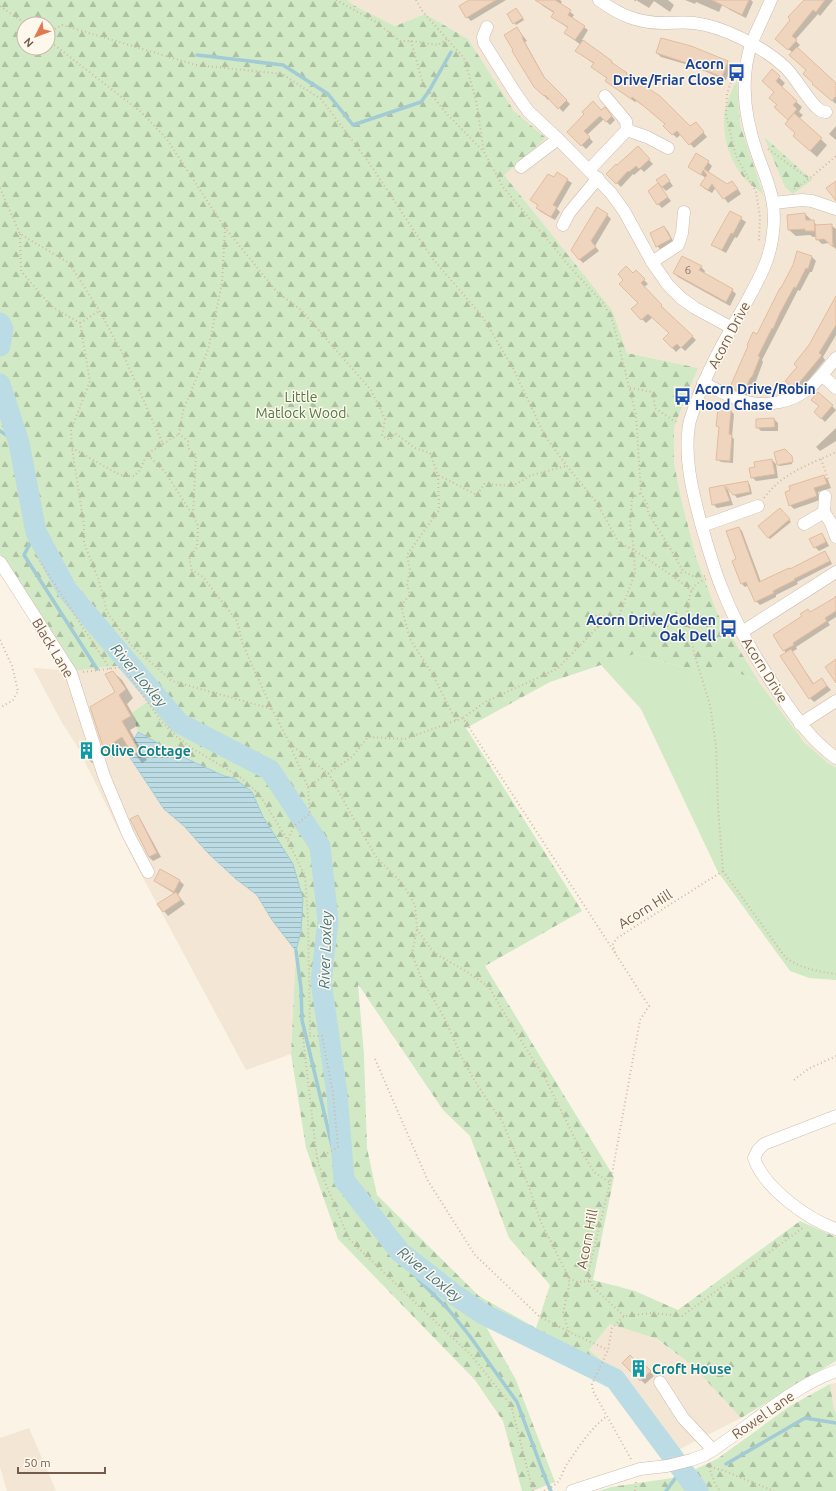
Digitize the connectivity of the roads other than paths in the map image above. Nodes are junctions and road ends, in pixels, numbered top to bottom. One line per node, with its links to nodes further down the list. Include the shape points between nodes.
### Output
1 (599, 0): 4 (street, via 634,20 696,23)
2 (771, 0): 4 (street, Acorn Drive)
3 (487, 27): 8 (street, via 483,37 484,43 514,91 528,111)
4 (752, 43): 6 (street, via 785,68 816,107); 12 (street, Acorn Drive, via 745,73 746,107 752,138 772,193)
5 (605, 96): 7 (street, via 626,121)
6 (826, 112)
7 (627, 130): 9 (street); 11 (street)
8 (558, 139): 10 (street); 11 (street)
9 (668, 148)
10 (521, 167)
11 (594, 174): 15 (street); 16 (street, via 624,211)
12 (773, 203): 13 (street, via 802,200); 17 (street, Acorn Drive, via 774,232 768,260)
13 (836, 209)
14 (684, 212): 16 (street, via 678,245)
15 (563, 225)
16 (652, 262): 17 (street, via 681,298)
17 (732, 328): 20 (street, Acorn Drive)
18 (836, 358): 19 (street)
19 (823, 376): 20 (street, via 800,396 768,404 751,403); 21 (street)
20 (703, 383): 26 (street, Acorn Drive, via 689,425 688,461)
21 (836, 388)
22 (825, 496): 24 (street)
23 (758, 506): 26 (street)
24 (824, 512): 25 (street); 27 (street)
25 (804, 524)
26 (702, 526): 30 (street, Acorn Drive, via 722,590)
27 (836, 537)
28 (0, 562): 34 (street, Black Lane, via 71,673 104,776 128,834)
29 (836, 572): 30 (street)
30 (742, 632): 32 (street, Acorn Drive, via 764,673)
31 (836, 701): 32 (street)
32 (800, 724): 33 (street, Acorn Drive, via 815,741)
33 (836, 758)
34 (148, 872)
35 (836, 1116): 36 (street, via 764,1144 754,1158 763,1176 791,1204 813,1220)
36 (836, 1229)
37 (836, 1371): 39 (street, Rowel Lane, via 818,1377)
38 (660, 1382): 39 (street, via 682,1418)
39 (713, 1450): 40 (street, Rowel Lane, via 696,1458 667,1466 637,1470)
40 (572, 1491)

